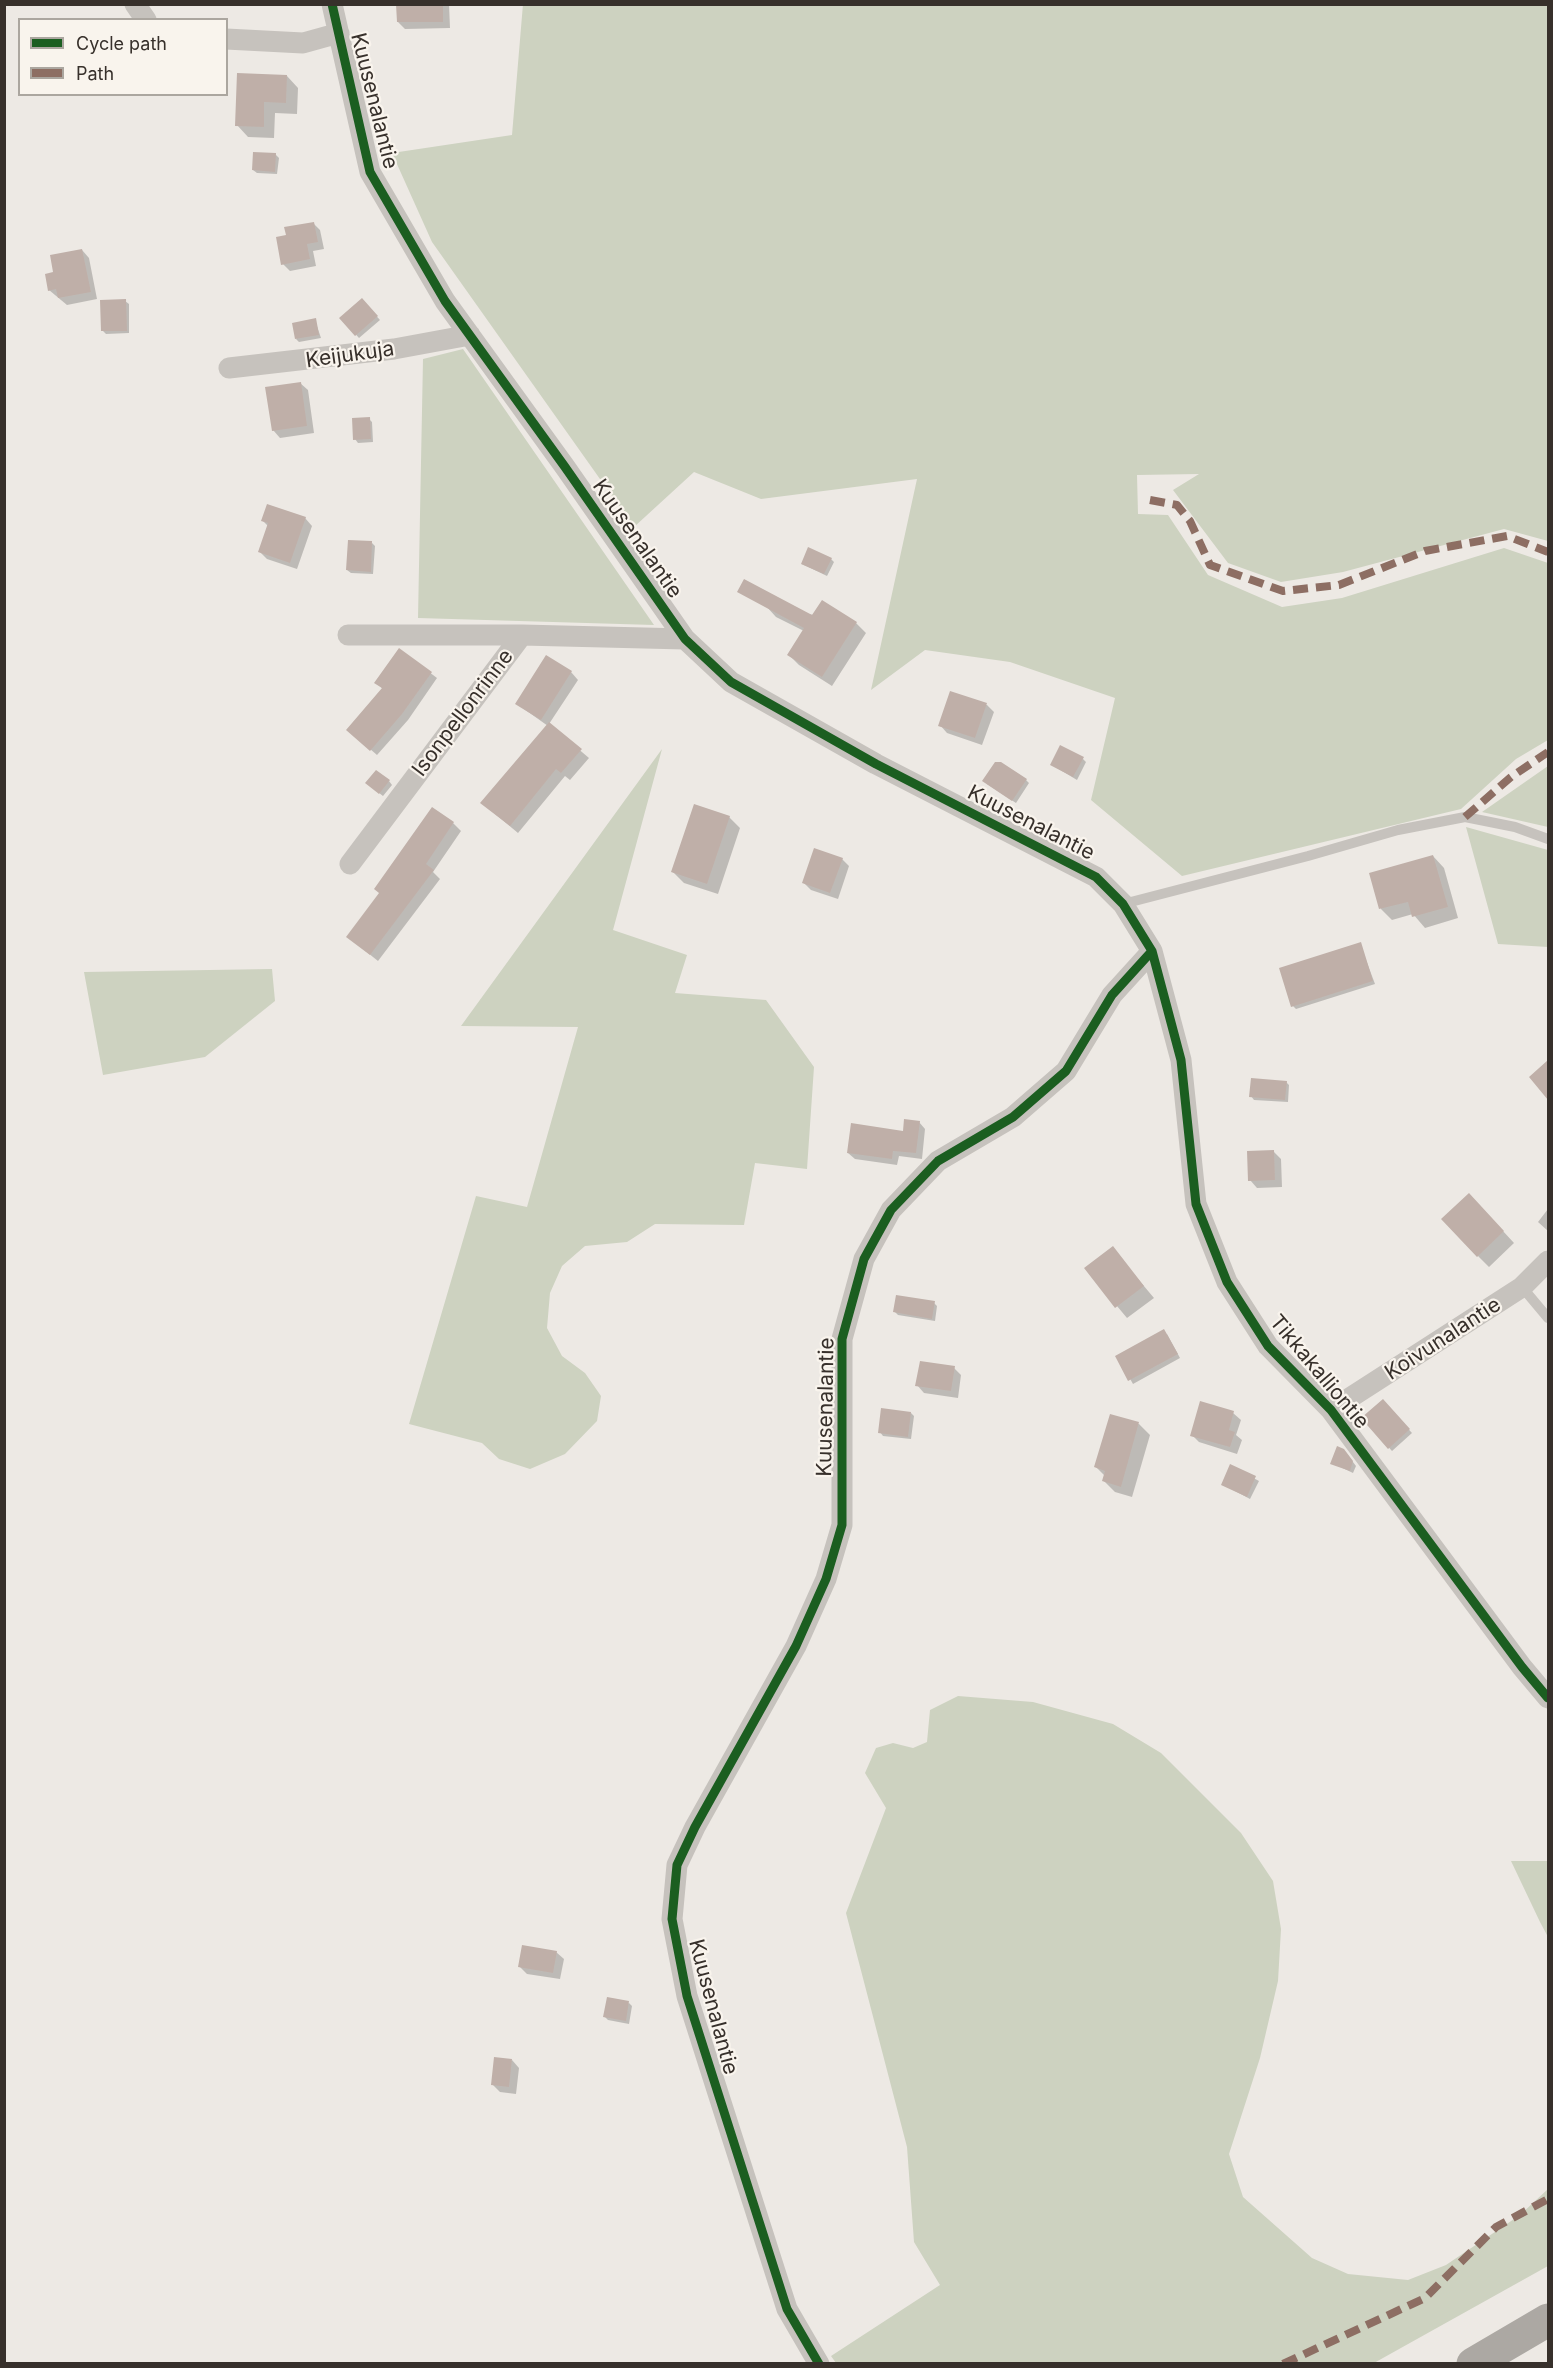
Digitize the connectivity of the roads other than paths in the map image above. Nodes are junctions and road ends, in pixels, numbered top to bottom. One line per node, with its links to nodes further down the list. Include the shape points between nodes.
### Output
1 (135, 4): 3 (street)
2 (332, 4): 4 (street, Kuusenalantie)
3 (145, 18)
4 (339, 33): 5 (street, via 303,43); 6 (street, Kuusenalantie, via 370,172 445,301)
5 (228, 39)
6 (470, 335): 7 (street, Keijukuja, via 361,354); 10 (street, Kuusenalantie)
7 (229, 368)
8 (522, 635): 9 (street); 10 (street, Isonpellonrinne); 12 (street, Isonpellonrinne)
9 (348, 636)
10 (685, 639): 13 (street, Kuusenalantie, via 731,682 876,764 1096,877)
11 (1548, 839): 13 (lane, via 1515,827 1465,817 1398,830)
12 (350, 864)
13 (1123, 904): 14 (street, Kuusenalantie)
14 (1152, 951): 18 (street, Tikkakalliontie, via 1181,1060 1196,1204 1227,1282 1268,1346); 21 (street, Kuusenalantie, via 1112,995 1066,1071 1013,1118 938,1161 891,1210 864,1259 842,1339 842,1525 826,1579 796,1646 677,1865 672,1919 687,1996 788,2309)
15 (1548, 1261): 16 (street, Koivunalantie)
16 (1522, 1287): 17 (lane); 18 (street, Koivunalantie)
17 (1548, 1318)
18 (1331, 1410): 19 (street, Tikkakalliontie)
19 (1548, 1698)
20 (1548, 2320): 22 (highway)
21 (819, 2364)
22 (1473, 2364)

